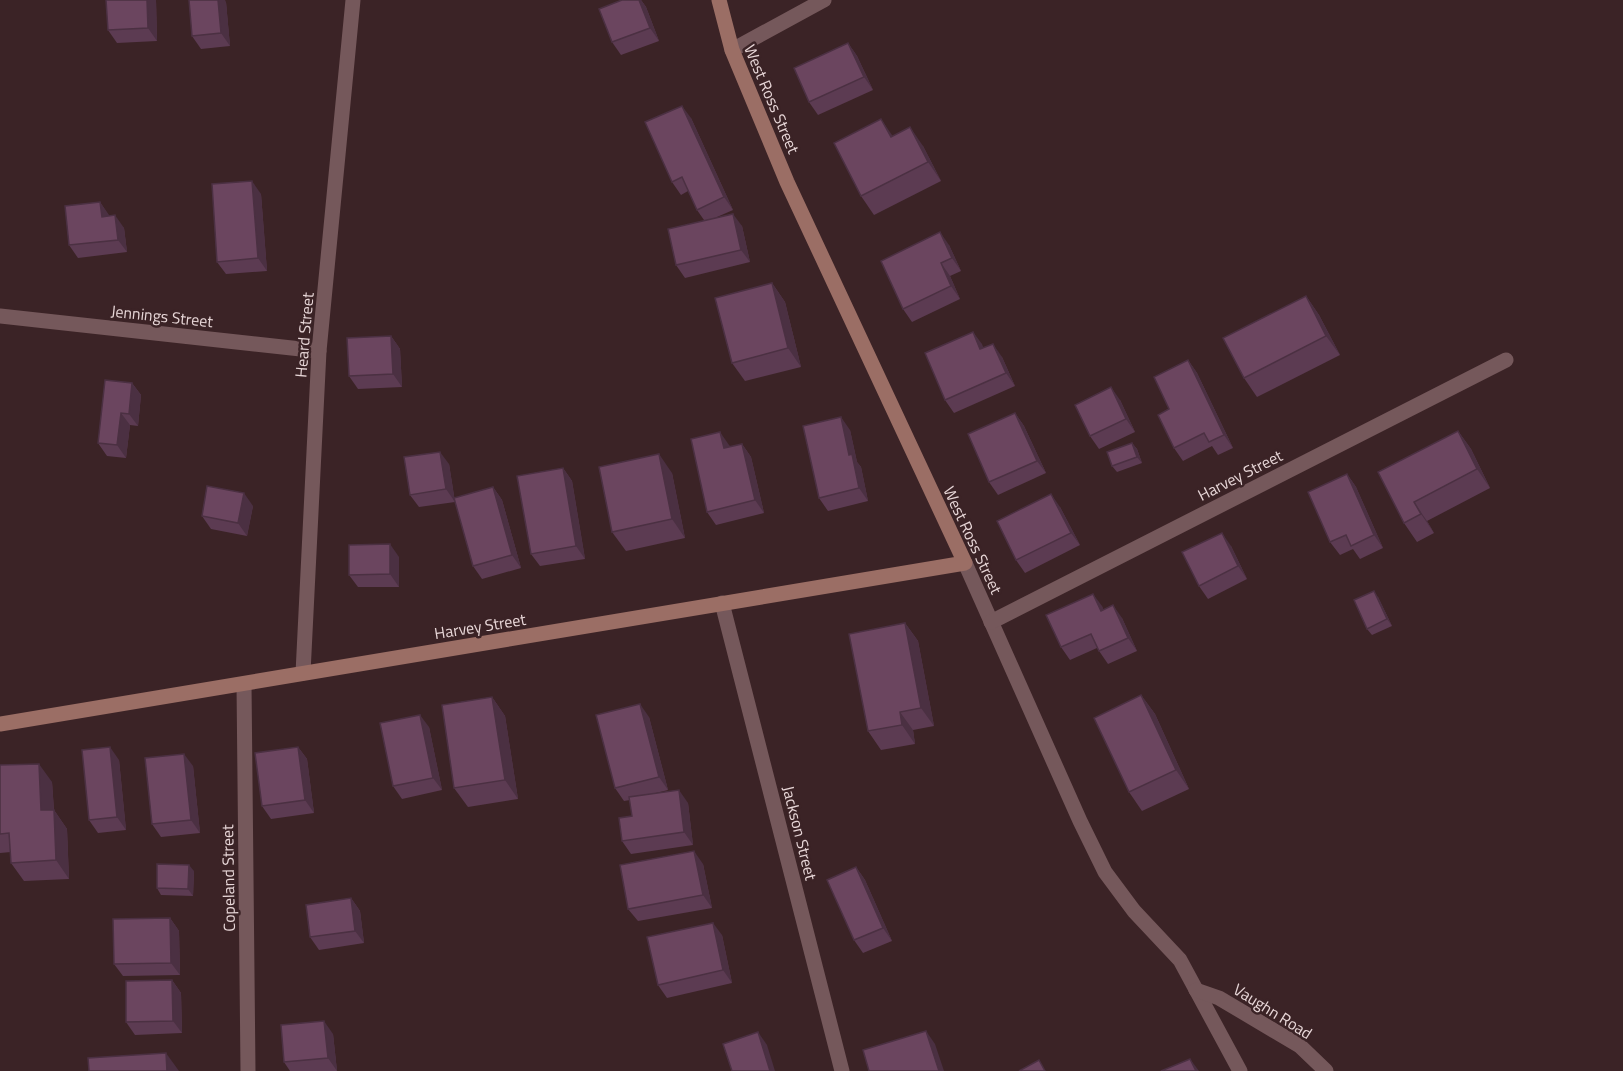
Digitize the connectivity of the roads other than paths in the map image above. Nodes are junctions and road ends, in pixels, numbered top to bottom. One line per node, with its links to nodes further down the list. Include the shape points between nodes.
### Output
1 (353, 0): 6 (street, Heard Street)
2 (718, 0): 4 (street, West Ross Street)
3 (824, 0): 4 (street)
4 (732, 50): 8 (street, West Ross Street, via 787,182)
5 (0, 316): 6 (street, Jennings Street)
6 (320, 351): 11 (street, Heard Street)
7 (1506, 360): 10 (street, Harvey Street)
8 (965, 562): 9 (street, Harvey Street); 10 (street, West Ross Street)
9 (722, 603): 11 (street, Harvey Street); 16 (street, Jackson Street)
10 (991, 622): 14 (street, West Ross Street, via 1105,872 1134,911 1180,960)
11 (303, 673): 12 (street, Harvey Street)
12 (244, 684): 13 (street, Harvey Street); 15 (street, Copeland Street)
13 (0, 724)
14 (1196, 990): 17 (street, West Ross Street); 18 (street, Vaughn Road, via 1219,998 1300,1046)
15 (248, 1071)
16 (842, 1071)
17 (1240, 1071)
18 (1326, 1071)

